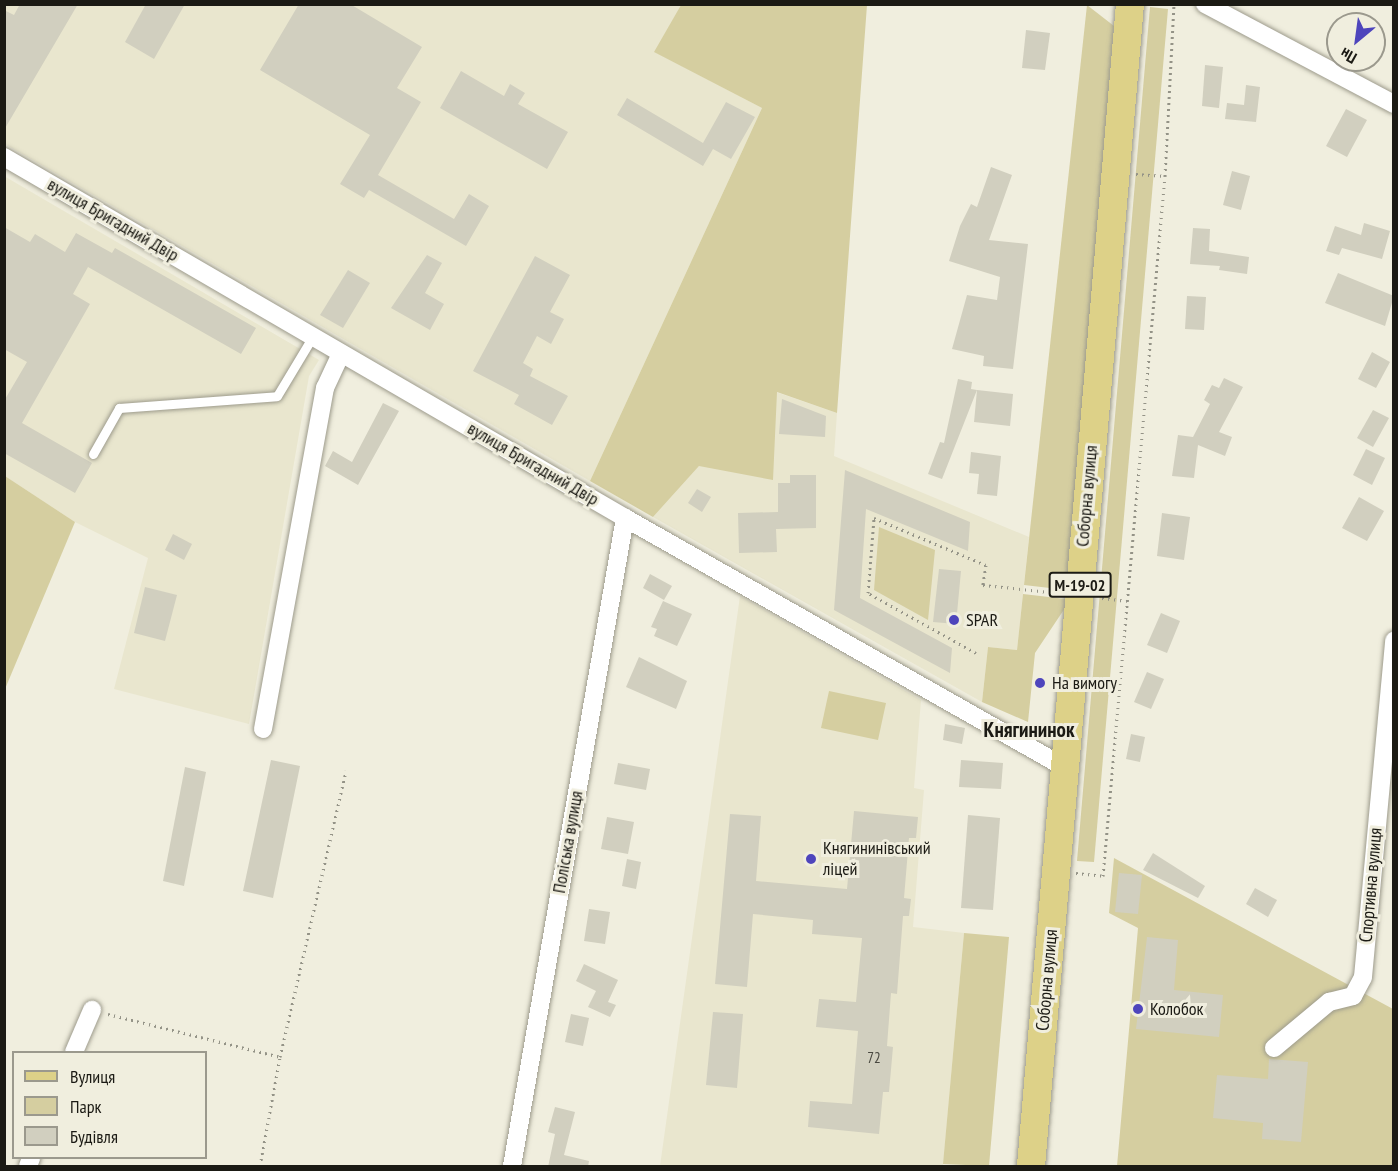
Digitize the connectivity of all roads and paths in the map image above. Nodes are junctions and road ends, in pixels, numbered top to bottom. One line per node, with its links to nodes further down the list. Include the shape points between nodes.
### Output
1 (1130, 4): 6 (main road, Соборна вулиця / М-19-02)
2 (1174, 4): 7 (path)
3 (1205, 4): 4 (street)
4 (1394, 104)
5 (4, 158): 8 (street, вулиця Бригадний Двір)
6 (1116, 173): 7 (path); 12 (main road, Соборна вулиця / М-19-02)
7 (1164, 176): 13 (path)
8 (313, 336): 9 (street, вулиця Бригадний Двір); 10 (lane, via 277,396 119,408)
9 (341, 353): 11 (street, вулиця Бригадний Двір); 16 (street, via 325,388)
10 (93, 454)
11 (625, 518): 17 (street, вулиця Бригадний Двір); 25 (street, Поліська вулиця)
12 (1079, 596): 13 (path); 15 (path, via 984,585 986,565 874,518 868,593); 17 (main road, Соборна вулиця / М-19-02)
13 (1127, 601): 19 (path, via 1103,876)
14 (1394, 640): 21 (street, Спортивна вулиця, via 1363,977 1353,996 1329,1002)
15 (976, 653)
16 (262, 729)
17 (1064, 767): 19 (main road, Соборна вулиця / М-19-02)
18 (346, 770): 23 (path)
19 (1056, 871): 26 (main road, Соборна вулиця / М-19-02)
20 (92, 1010): 22 (street); 23 (path)
21 (1274, 1048)
22 (75, 1051)
23 (280, 1057): 24 (path)
24 (261, 1167)
25 (512, 1167)
26 (1031, 1167)

